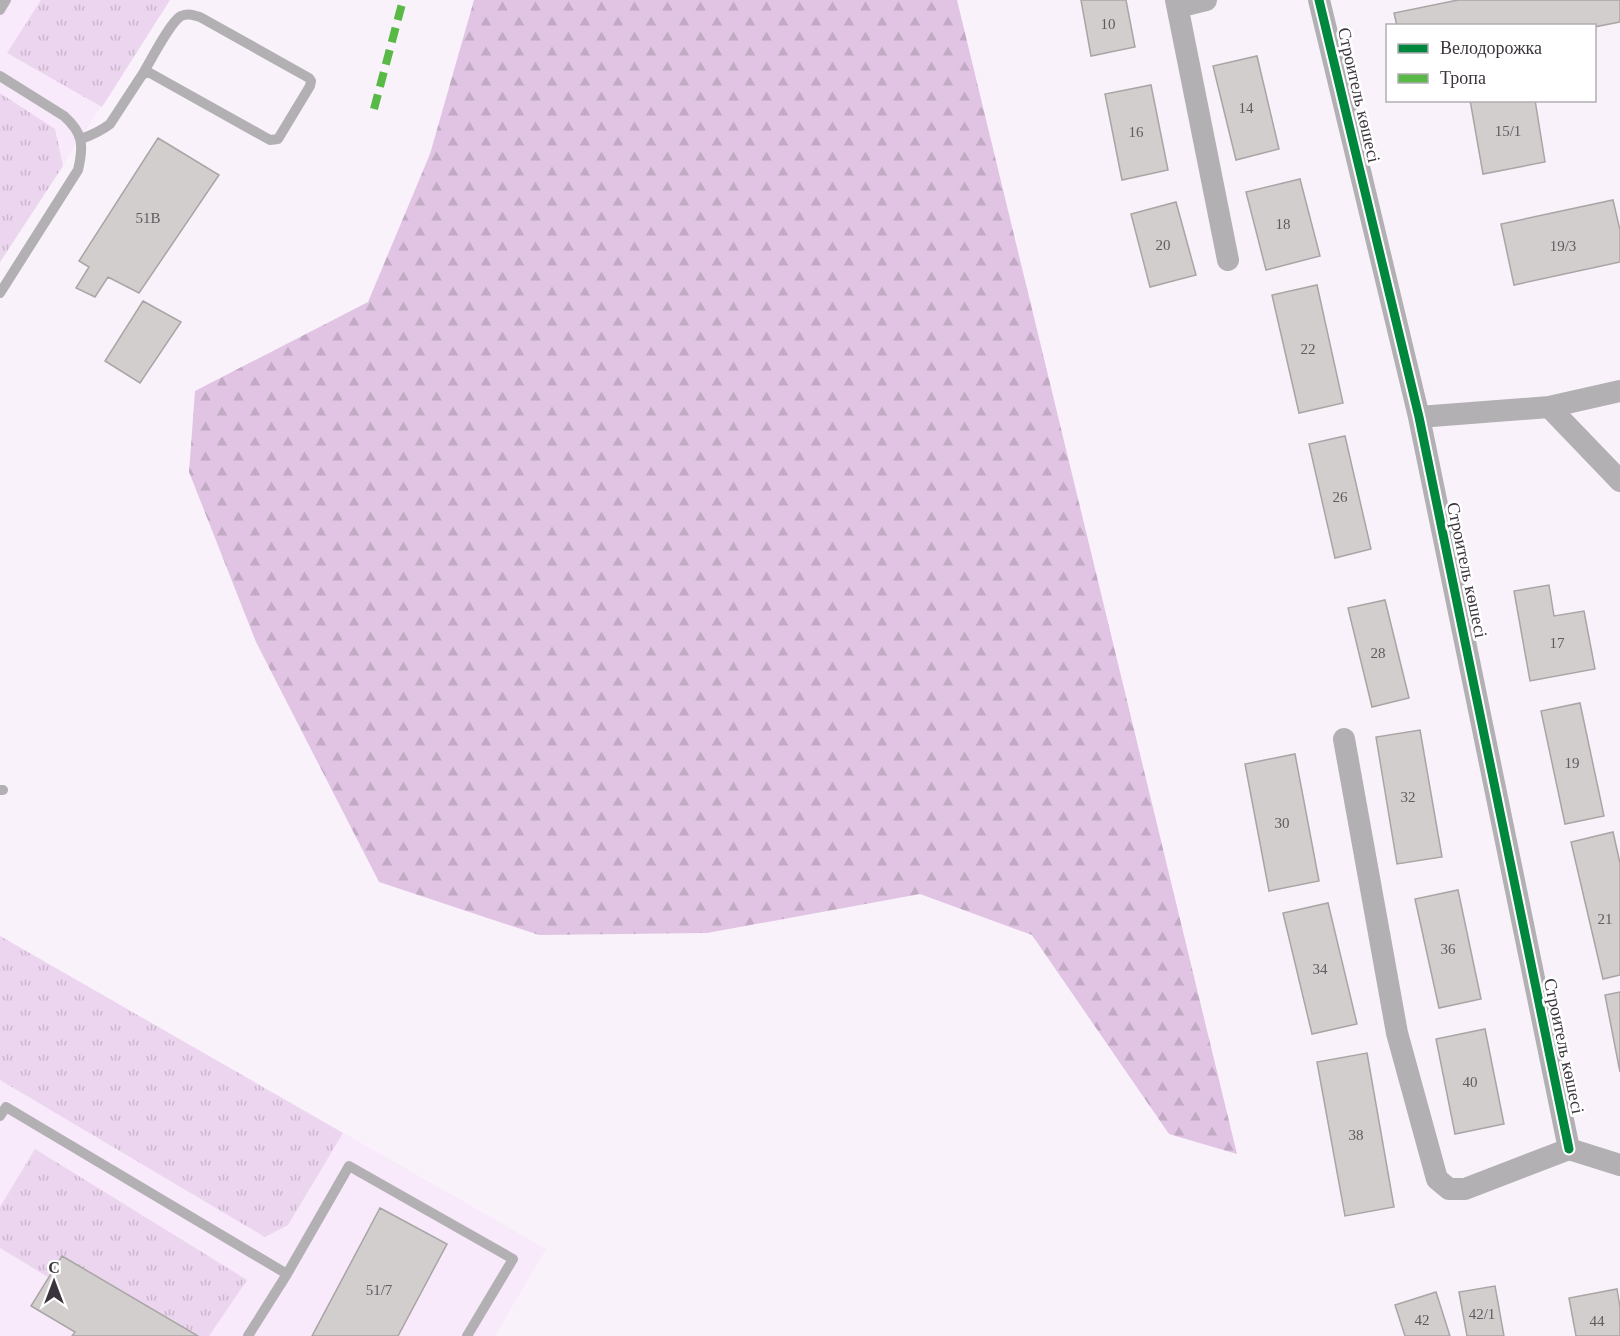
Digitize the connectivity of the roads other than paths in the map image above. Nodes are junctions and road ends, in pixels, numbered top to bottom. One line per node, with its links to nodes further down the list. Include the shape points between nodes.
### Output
1 (6, 0): 5 (lane)
2 (1206, 0): 4 (street)
3 (1319, 0): 13 (street, Строитель көшесі)
4 (1177, 4): 9 (street)
5 (0, 10)
6 (142, 75): 6 (lane, via 150,73 270,140 278,138 311,81 190,14 180,16 172,24); 8 (lane, via 110,124)
7 (0, 76): 8 (lane, via 64,116)
8 (81, 139): 10 (lane, via 78,170)
9 (1228, 260)
10 (0, 293)
11 (1620, 391): 12 (street)
12 (1549, 407): 13 (street); 14 (street)
13 (1419, 417): 17 (street, Строитель көшесі)
14 (1620, 482)
15 (1344, 739): 17 (street, via 1397,1033 1437,1179 1449,1189 1465,1189)
16 (0, 1116): 19 (lane, via 6,1107)
17 (1569, 1149): 18 (street)
18 (1620, 1165)
19 (287, 1274): 20 (lane); 21 (lane, via 349,1166 513,1259)
20 (248, 1336)
21 (467, 1336)

